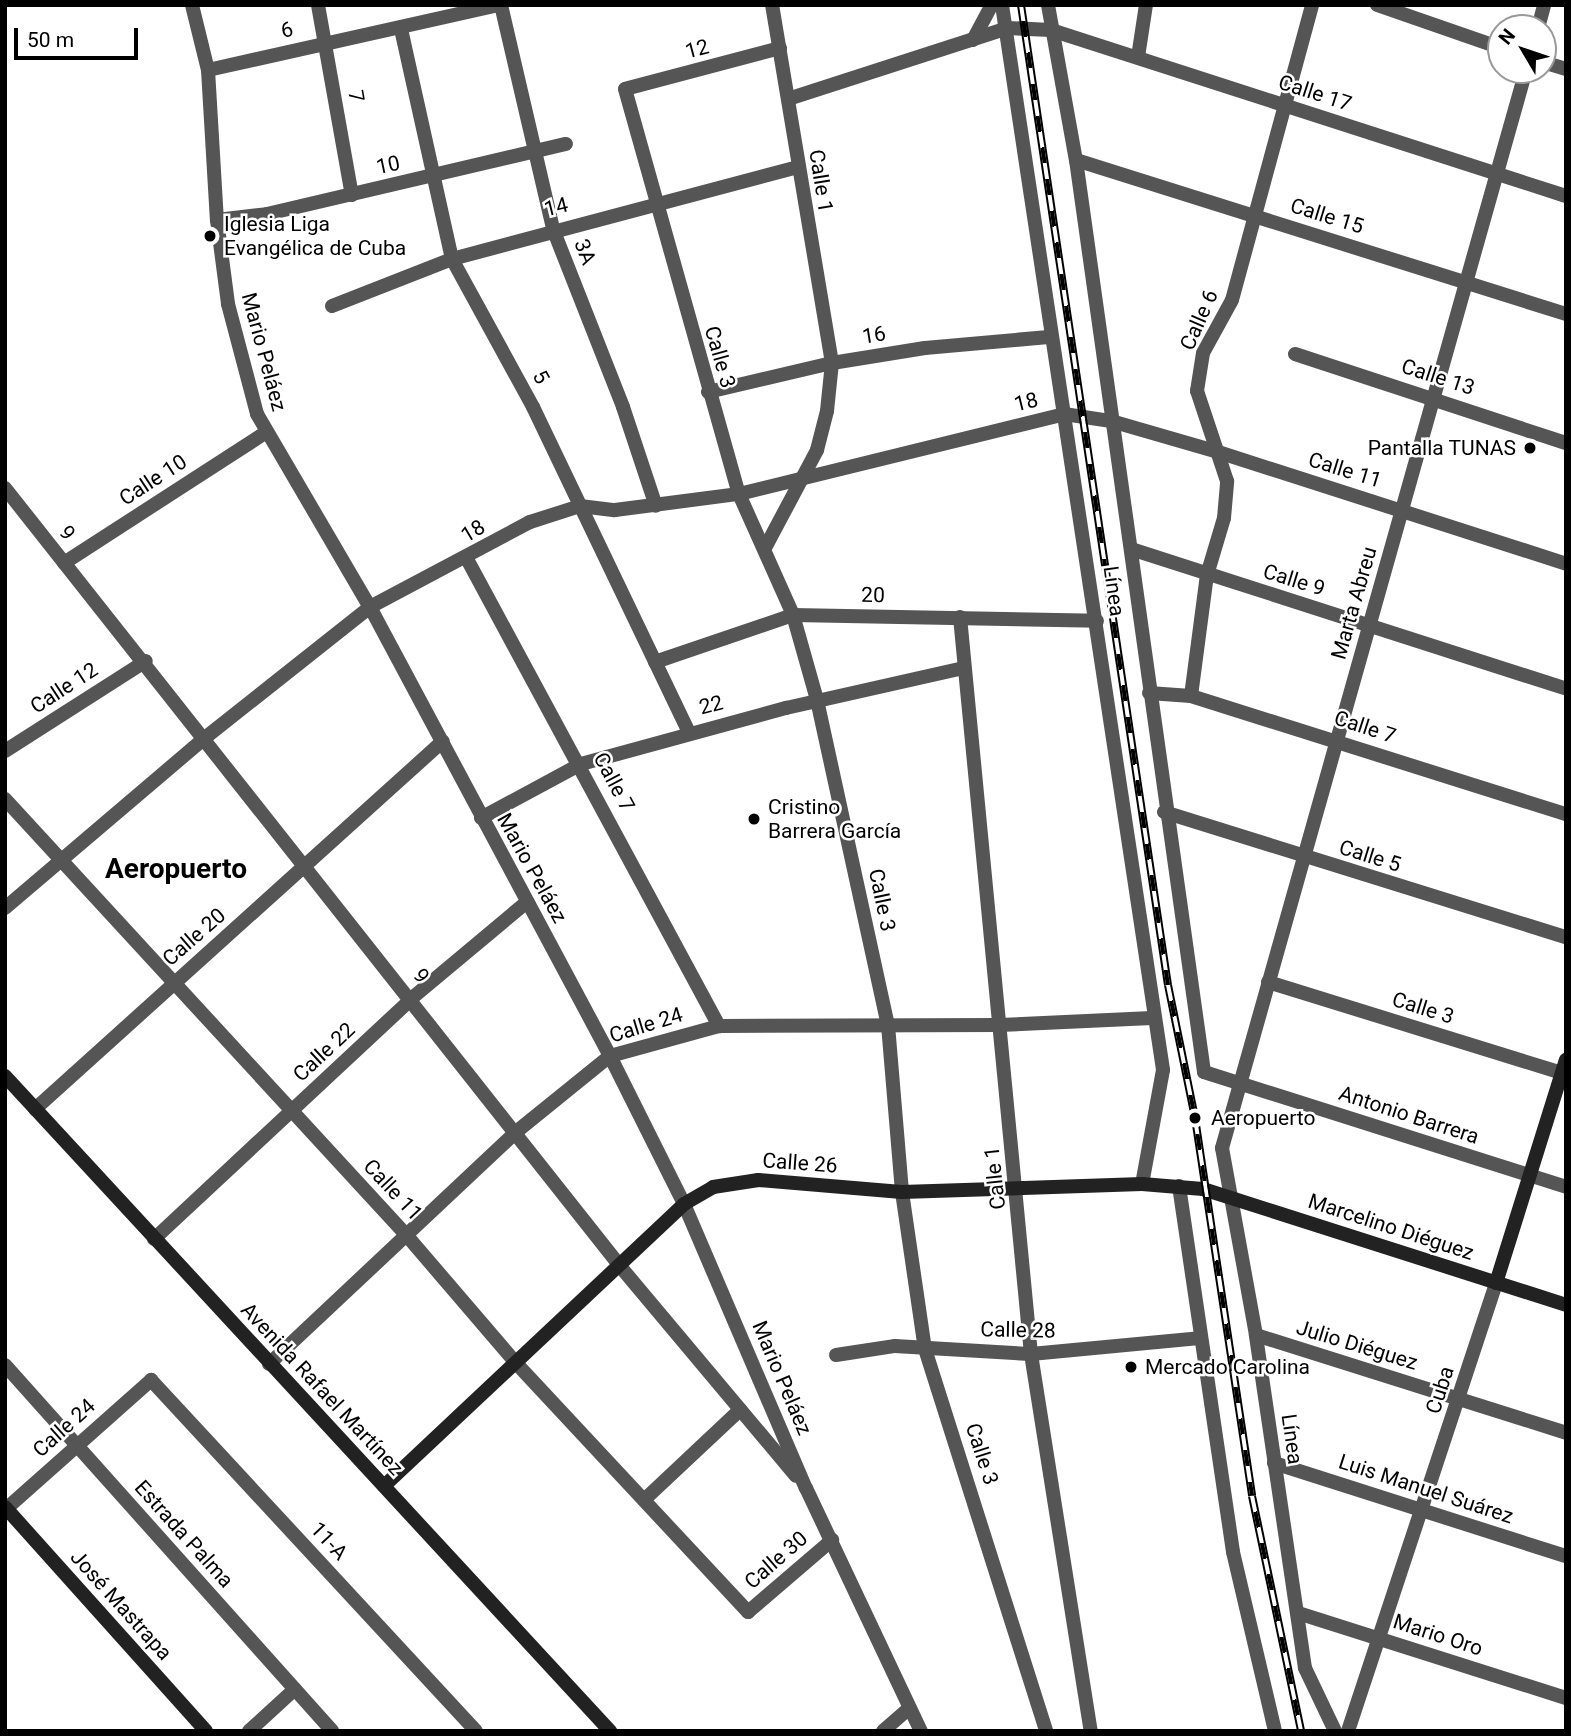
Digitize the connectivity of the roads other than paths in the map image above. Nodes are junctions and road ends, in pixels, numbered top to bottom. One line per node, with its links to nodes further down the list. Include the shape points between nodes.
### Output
1 (192, 5): 19 (street, Mario Peláez)
2 (318, 5): 15 (street, 7)
3 (500, 5): 12 (street, 6); 25 (street, 3A)
4 (772, 5): 17 (street, Calle 1)
5 (992, 5): 14 (street)
6 (1002, 5): 11 (street, Línea)
7 (1048, 5): 13 (street, Línea)
8 (1146, 5): 18 (street)
9 (1312, 5): 23 (street, Calle 6)
10 (1377, 5): 16 (street)
11 (1008, 28): 13 (street); 14 (street); 40 (street, Línea)
12 (401, 29): 15 (street, 6); 29 (street, 5)
13 (1051, 30): 18 (street, Calle 17); 26 (street, Línea)
14 (973, 40): 22 (street)
15 (325, 43): 19 (street, 6); 30 (street, 7)
16 (1487, 43)
17 (780, 48): 21 (street, 12); 22 (street, Calle 1)
18 (1138, 57): 23 (street, Calle 17)
19 (208, 69): 34 (street, Mario Peláez)
20 (1522, 84): 28 (street, Marta Abreu)
21 (625, 89): 32 (street, Calle 3)
22 (788, 99): 27 (street, Calle 1)
23 (1285, 105): 28 (street, Calle 17); 33 (street, Calle 6)
24 (566, 144): 25 (street, 10)
25 (534, 153): 29 (street, 10); 35 (street, 3A)
26 (1076, 160): 33 (street, Calle 15); 46 (street, Línea)
27 (797, 166): 32 (street, 14); 42 (street, Calle 1)
28 (1496, 175): 31 (street, Calle 17); 37 (street, Marta Abreu)
29 (432, 178): 30 (street, 10); 36 (street, 5)
30 (352, 195): 34 (street, 10)
31 (1566, 196)
32 (657, 204): 35 (street, 14); 43 (street, Calle 3)
33 (1257, 217): 37 (street, Calle 15); 49 (street, Calle 6, via 1232,300 1203,354 1197,391)
34 (217, 220): 47 (street, Mario Peláez, via 228,304)
35 (553, 229): 36 (street, 14); 54 (street, 3A, via 623,407)
36 (452, 259): 38 (street, 14); 53 (street, 5, via 533,407)
37 (1466, 281): 39 (street, Calle 15); 44 (street, Marta Abreu)
38 (332, 306)
39 (1566, 314)
40 (1049, 337): 42 (street, 16, via 925,348); 45 (street, Línea)
41 (1295, 355): 44 (street, Calle 13)
42 (832, 363): 43 (street, 16); 50 (street, Calle 1, via 827,411)
43 (708, 392): 52 (street, Calle 3)
44 (1434, 397): 48 (street, Calle 13); 55 (street, Marta Abreu)
45 (1064, 414): 46 (street, Calle 11); 50 (street, 18); 65 (street, Línea)
46 (1111, 421): 49 (street, Calle 11); 57 (street, Línea)
47 (265, 433): 59 (street, Calle 10); 62 (street, Mario Peláez)
48 (1566, 443)
49 (1215, 451): 55 (street, Calle 11); 61 (street, Calle 6, via 1227,481 1224,518)
50 (805, 476): 52 (street, 18); 56 (street, Calle 1)
51 (5, 488): 59 (street, 9)
52 (739, 494): 54 (street, 18); 56 (street, Calle 3)
53 (580, 506): 54 (street, 18, via 615,510); 58 (street, 18, via 530,522); 68 (street, 5)
54 (656, 506)
55 (1402, 510): 60 (street, Calle 11); 66 (street, Marta Abreu)
56 (765, 548): 63 (street, Calle 3)
57 (1131, 550): 61 (street, Calle 9); 71 (street, Línea)
58 (467, 559): 62 (street, 18); 79 (street, Calle 7)
59 (64, 563): 67 (street, 9)
60 (1566, 564)
61 (1207, 575): 66 (street, Calle 9); 72 (street, Calle 6)
62 (370, 607): 75 (street, 18); 77 (street, Mario Peláez)
63 (793, 615): 64 (street, 20); 68 (street, 20); 73 (street, Calle 3)
64 (960, 617): 65 (street, 20); 69 (street, Calle 1)
65 (1097, 621): 93 (street, Línea)
66 (1369, 626): 70 (street, Calle 9); 76 (street, Marta Abreu)
67 (146, 661): 75 (street, 9); 78 (street, Calle 12)
68 (655, 663): 74 (street, 5)
69 (964, 668): 73 (street, 22); 96 (street, Calle 1)
70 (1566, 689)
71 (1149, 693): 72 (street, Calle 7); 81 (street, Línea)
72 (1191, 696): 76 (street, Calle 7)
73 (817, 700): 74 (street, 22); 94 (street, Calle 3)
74 (689, 732): 79 (street, 22)
75 (206, 737): 85 (street, 18); 86 (street, 9)
76 (1337, 740): 82 (street, Calle 7); 84 (street, Marta Abreu)
77 (443, 741): 83 (street, Mario Peláez); 86 (street, Calle 20)
78 (5, 751)
79 (581, 764): 83 (street, 22); 95 (street, Calle 7)
80 (5, 799): 85 (street, Calle 11)
81 (1164, 812): 84 (street, Calle 5); 100 (street, Línea, via 1204,1072)
82 (1566, 814)
83 (481, 818): 87 (street, Mario Peláez)
84 (1304, 858): 89 (street, Calle 5); 90 (street, Marta Abreu)
85 (61, 863): 88 (street, 18); 91 (street, Calle 11)
86 (308, 866): 91 (street, Calle 20); 92 (street, 9)
87 (527, 902): 92 (street, Calle 22); 97 (street, Mario Peláez)
88 (5, 908)
89 (1566, 937)
90 (1268, 982): 98 (street, Calle 3); 100 (street, Marta Abreu)
91 (174, 983): 101 (street, Calle 20); 102 (street, Calle 11)
92 (412, 998): 102 (street, Calle 22); 103 (street, 9)
93 (1152, 1018): 96 (street, Calle 24); 106 (street, Línea, via 1163,1070)
94 (888, 1025): 95 (street, Calle 24); 96 (street, Calle 24); 111 (street, Calle 3)
95 (719, 1026): 97 (street, Calle 24)
96 (999, 1026): 109 (street, Calle 1)
97 (610, 1056): 103 (street, Calle 24); 113 (street, Mario Peláez)
98 (1564, 1069): 105 (street, Cuba)
99 (5, 1076): 101 (street, Avenida Rafael Martínez)
100 (1240, 1084): 104 (street, Marta Abreu); 105 (street, Antonio Barrera)
101 (35, 1109): 115 (street, Avenida Rafael Martínez)
102 (291, 1112): 114 (street, Calle 11); 115 (street, Calle 22)
103 (516, 1132): 114 (street, Calle 24); 116 (street, 9)
104 (1222, 1148): 112 (street, Línea)
105 (1530, 1176): 108 (street, Antonio Barrera); 117 (street, Cuba)
106 (1142, 1184): 107 (street, Calle 26); 109 (street, Calle 26)
107 (1179, 1186): 110 (street, Calle 26); 120 (street)
108 (1566, 1187)
109 (1018, 1189): 111 (street, Calle 26); 122 (street, Calle 1)
110 (1203, 1189): 112 (street, Marcelino Diéguez)
111 (902, 1192): 113 (street, Calle 26, via 758,1180 713,1187); 121 (street, Calle 3)
112 (1231, 1198): 117 (street, Marcelino Diéguez); 119 (street, Línea)
113 (684, 1204): 116 (street, Calle 26); 134 (street, Mario Peláez)
114 (408, 1237): 124 (street, Calle 11); 125 (street, Calle 24)
115 (154, 1239): 125 (street, Avenida Rafael Martínez)
116 (619, 1265): 124 (street, Calle 26); 129 (street, 9)
117 (1496, 1283): 118 (street, Marcelino Diéguez); 128 (street, Cuba)
118 (1566, 1305)
119 (1256, 1335): 128 (street, Julio Diéguez); 132 (street, Línea)
120 (1199, 1338): 122 (street, Calle 28); 155 (street, via 1233,1552)
121 (925, 1349): 122 (street, Calle 28); 123 (street, Calle 28, via 895,1346); 153 (street, Calle 3)
122 (1031, 1354): 154 (street, Calle 1)
123 (836, 1355)
124 (515, 1362): 133 (street, Calle 26); 135 (street, Calle 11)
125 (269, 1364): 133 (street, Avenida Rafael Martínez)
126 (5, 1365): 131 (street, Estrada Palma)
127 (151, 1380): 131 (street, Calle 24); 149 (street, 11-A)
128 (1459, 1399): 130 (street, Julio Diéguez); 137 (street, Cuba)
129 (740, 1410): 134 (street, 9); 135 (street)
130 (1566, 1433)
131 (76, 1445): 136 (street, Calle 24); 143 (street, Estrada Palma)
132 (1274, 1463): 137 (street, Luis Manuel Suárez); 141 (street, Línea)
133 (384, 1486): 150 (street, Avenida Rafael Martínez)
134 (806, 1488): 138 (street, Mario Peláez)
135 (644, 1500): 140 (street, Calle 11)
136 (6, 1508): 146 (street, José Mastrapa)
137 (1423, 1510): 139 (street, Luis Manuel Suárez); 142 (street, Cuba)
138 (832, 1540): 140 (street, Calle 30); 145 (street, Mario Peláez)
139 (1566, 1556)
140 (748, 1612)
141 (1298, 1613): 142 (street, Mario Oro); 156 (street, Línea, via 1305,1668)
142 (1379, 1638): 144 (street, Mario Oro); 157 (street, Cuba)
143 (295, 1689): 147 (street); 148 (street, Estrada Palma)
144 (1566, 1698)
145 (909, 1707): 151 (street); 152 (street, Mario Peláez)
146 (205, 1731)
147 (249, 1731)
148 (332, 1731)
149 (476, 1731)
150 (610, 1731)
151 (883, 1731)
152 (921, 1731)
153 (1046, 1731)
154 (1091, 1731)
155 (1275, 1731)
156 (1335, 1731)
157 (1348, 1731)

